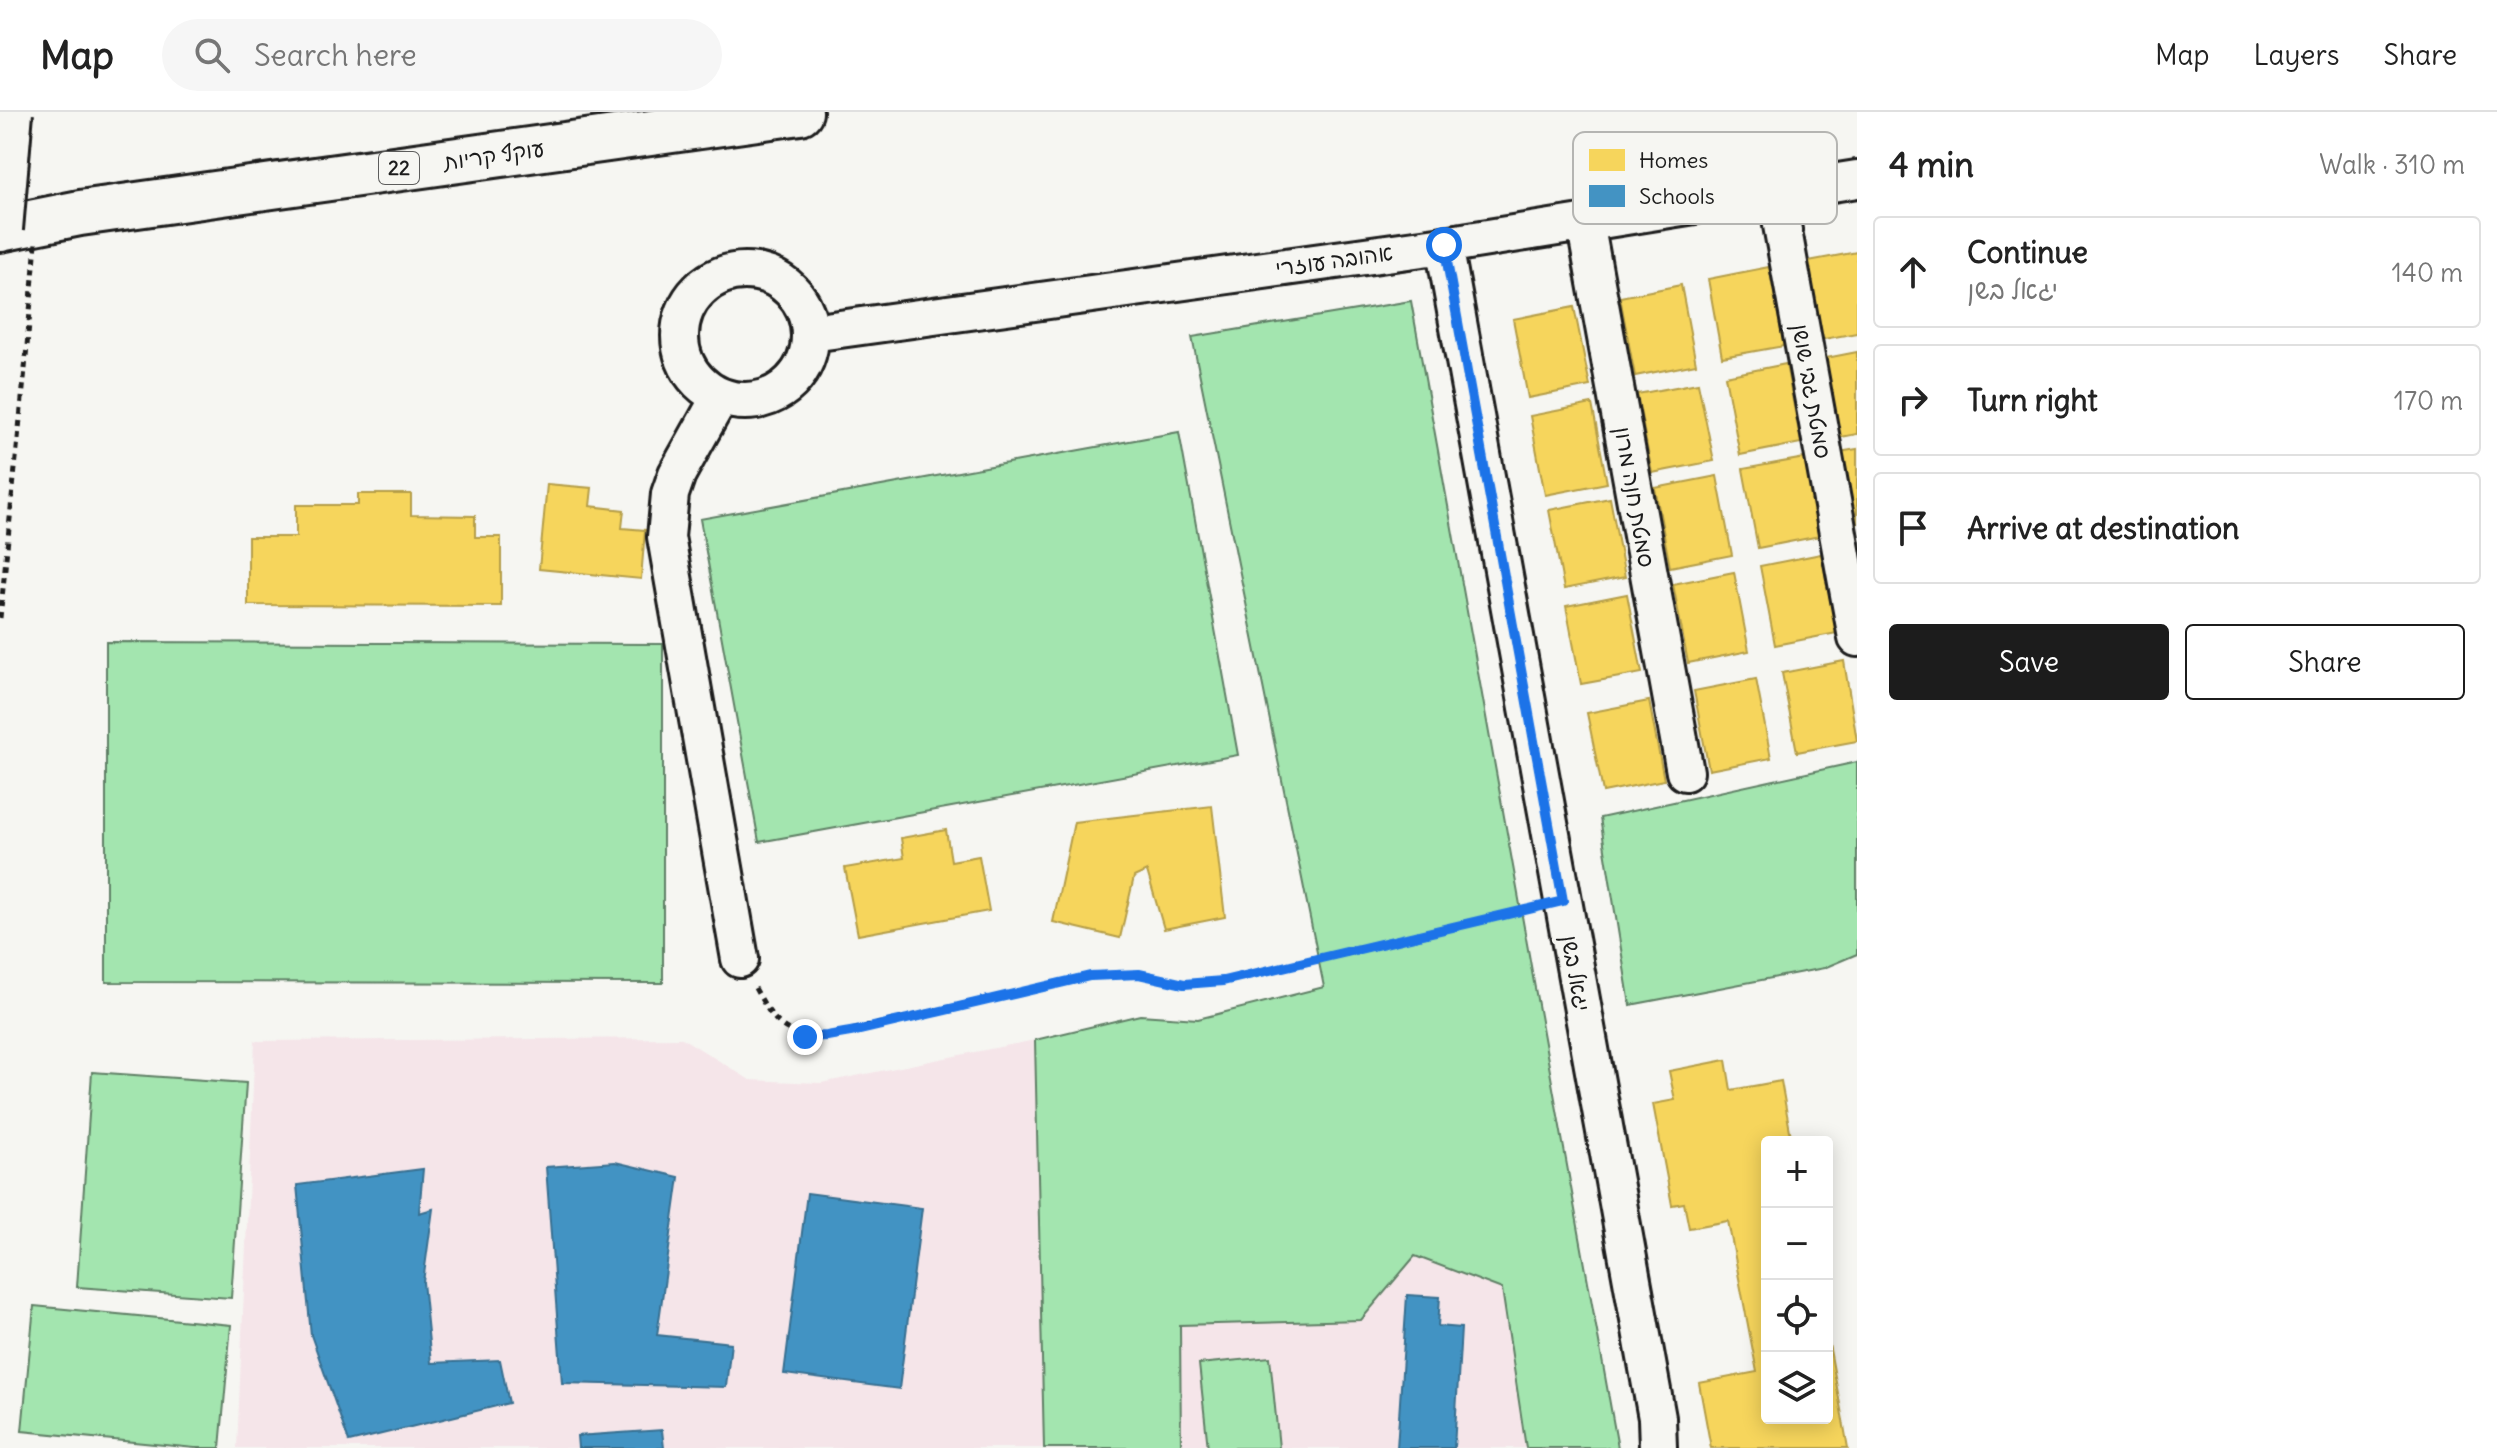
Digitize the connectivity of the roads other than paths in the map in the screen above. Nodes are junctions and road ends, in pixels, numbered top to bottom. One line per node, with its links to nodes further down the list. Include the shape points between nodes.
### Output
1 (10, 112): 11 (main road, bridge)
2 (32, 112): 4 (main road)
3 (800, 112): 7 (main road, עוקף קריות / 22)
4 (0, 117)
5 (1857, 179): 6 (street, אהובה עוזרי)
6 (1837, 182)
7 (213, 194): 11 (main road, עוקף קריות / 22); 13 (main road)
8 (1573, 224): 12 (street, אהובה עוזרי)
9 (1585, 224): 17 (street, סמטת חנה מרון)
10 (1782, 224): 16 (street, סמטת גבי שושן)
11 (0, 229)
12 (1444, 245): 14 (street, אהובה עוזרי); 19 (street, יגאל בשן)
13 (0, 248)
14 (811, 333): 15 (street, via 808,355 783,390 752,401); 15 (street, via 806,312 779,280 759,272 717,277 687,306 680,326 688,368)
15 (720, 397): 18 (street, via 677,474 666,537)
16 (1857, 638)
17 (1685, 772)
18 (740, 959)
19 (1661, 1438)

